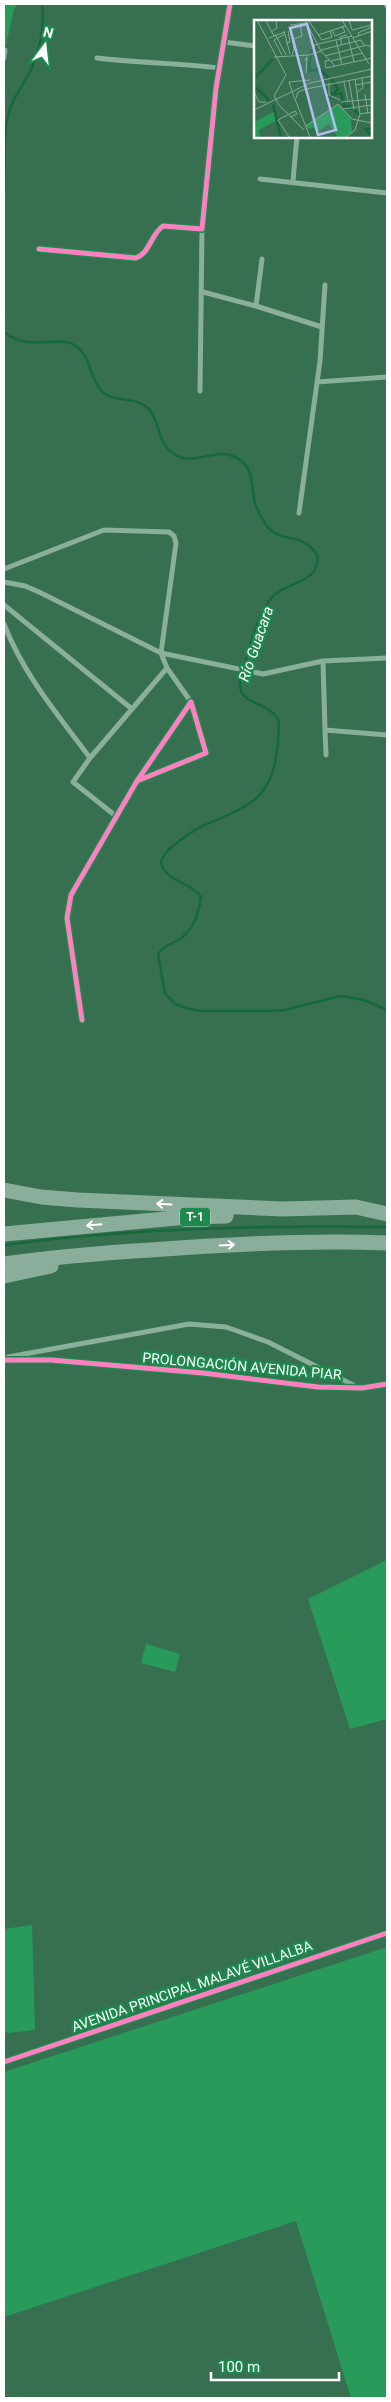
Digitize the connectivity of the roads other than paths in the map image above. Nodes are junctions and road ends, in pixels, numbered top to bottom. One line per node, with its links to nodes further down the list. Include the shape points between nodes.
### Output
1 (230, 4): 2 (street)
2 (224, 42): 3 (street); 7 (street)
3 (254, 46)
4 (5, 50): 5 (street)
5 (4, 58)
6 (97, 58): 7 (street)
7 (219, 68): 12 (street)
8 (297, 138): 10 (street)
9 (260, 179): 10 (street)
10 (293, 181): 11 (street)
11 (387, 193)
12 (202, 229): 13 (street, via 163,226 141,256 136,258); 16 (street)
13 (39, 248)
14 (262, 259): 17 (street)
15 (325, 284): 18 (street)
16 (203, 292): 17 (street); 21 (street)
17 (256, 306): 18 (street)
18 (322, 327): 20 (street)
19 (387, 377): 20 (street)
20 (317, 382): 22 (street)
21 (200, 391)
22 (299, 513)
23 (4, 569): 27 (street, via 104,530 169,532 176,543)
24 (4, 582): 27 (street, via 39,592)
25 (4, 605): 32 (street)
26 (4, 624): 36 (street, via 28,674)
27 (161, 653): 29 (street, via 262,674); 30 (street)
28 (387, 658): 29 (street)
29 (323, 661): 33 (street)
30 (167, 668): 31 (street); 32 (street)
31 (192, 702): 37 (street); 37 (street, via 206,753)
32 (132, 709): 36 (street)
33 (325, 730): 34 (street); 35 (street)
34 (387, 735)
35 (326, 755)
36 (90, 758): 38 (street, via 73,782)
37 (137, 781): 38 (street)
38 (117, 817): 39 (street, via 71,895 67,918)
39 (82, 1020)
40 (4, 1190): 41 (highway, one-way to 40, via 356,1207 282,1209 78,1200)
41 (387, 1214): 42 (highway, T-1, one-way to 42, via 187,1217)
42 (4, 1234)
43 (387, 1243): 44 (highway, T-1, one-way to 43)
44 (190, 1247): 45 (highway, T-1, via 40,1258); 46 (highway, via 62,1264)
45 (4, 1264)
46 (4, 1276)
47 (4, 1359): 49 (street, PROLONGACIÓN AVENIDA PIAR, via 203,1373 318,1387); 49 (street, PROLONGACIÓN AVENIDA PIAR, via 189,1324 226,1327 268,1342)
48 (387, 1384): 49 (street, PROLONGACIÓN AVENIDA PIAR)
49 (356, 1387)
50 (387, 1934): 51 (street, AVENIDA PRINCIPAL MALAVÉ VILLALBA)
51 (5, 2061)

